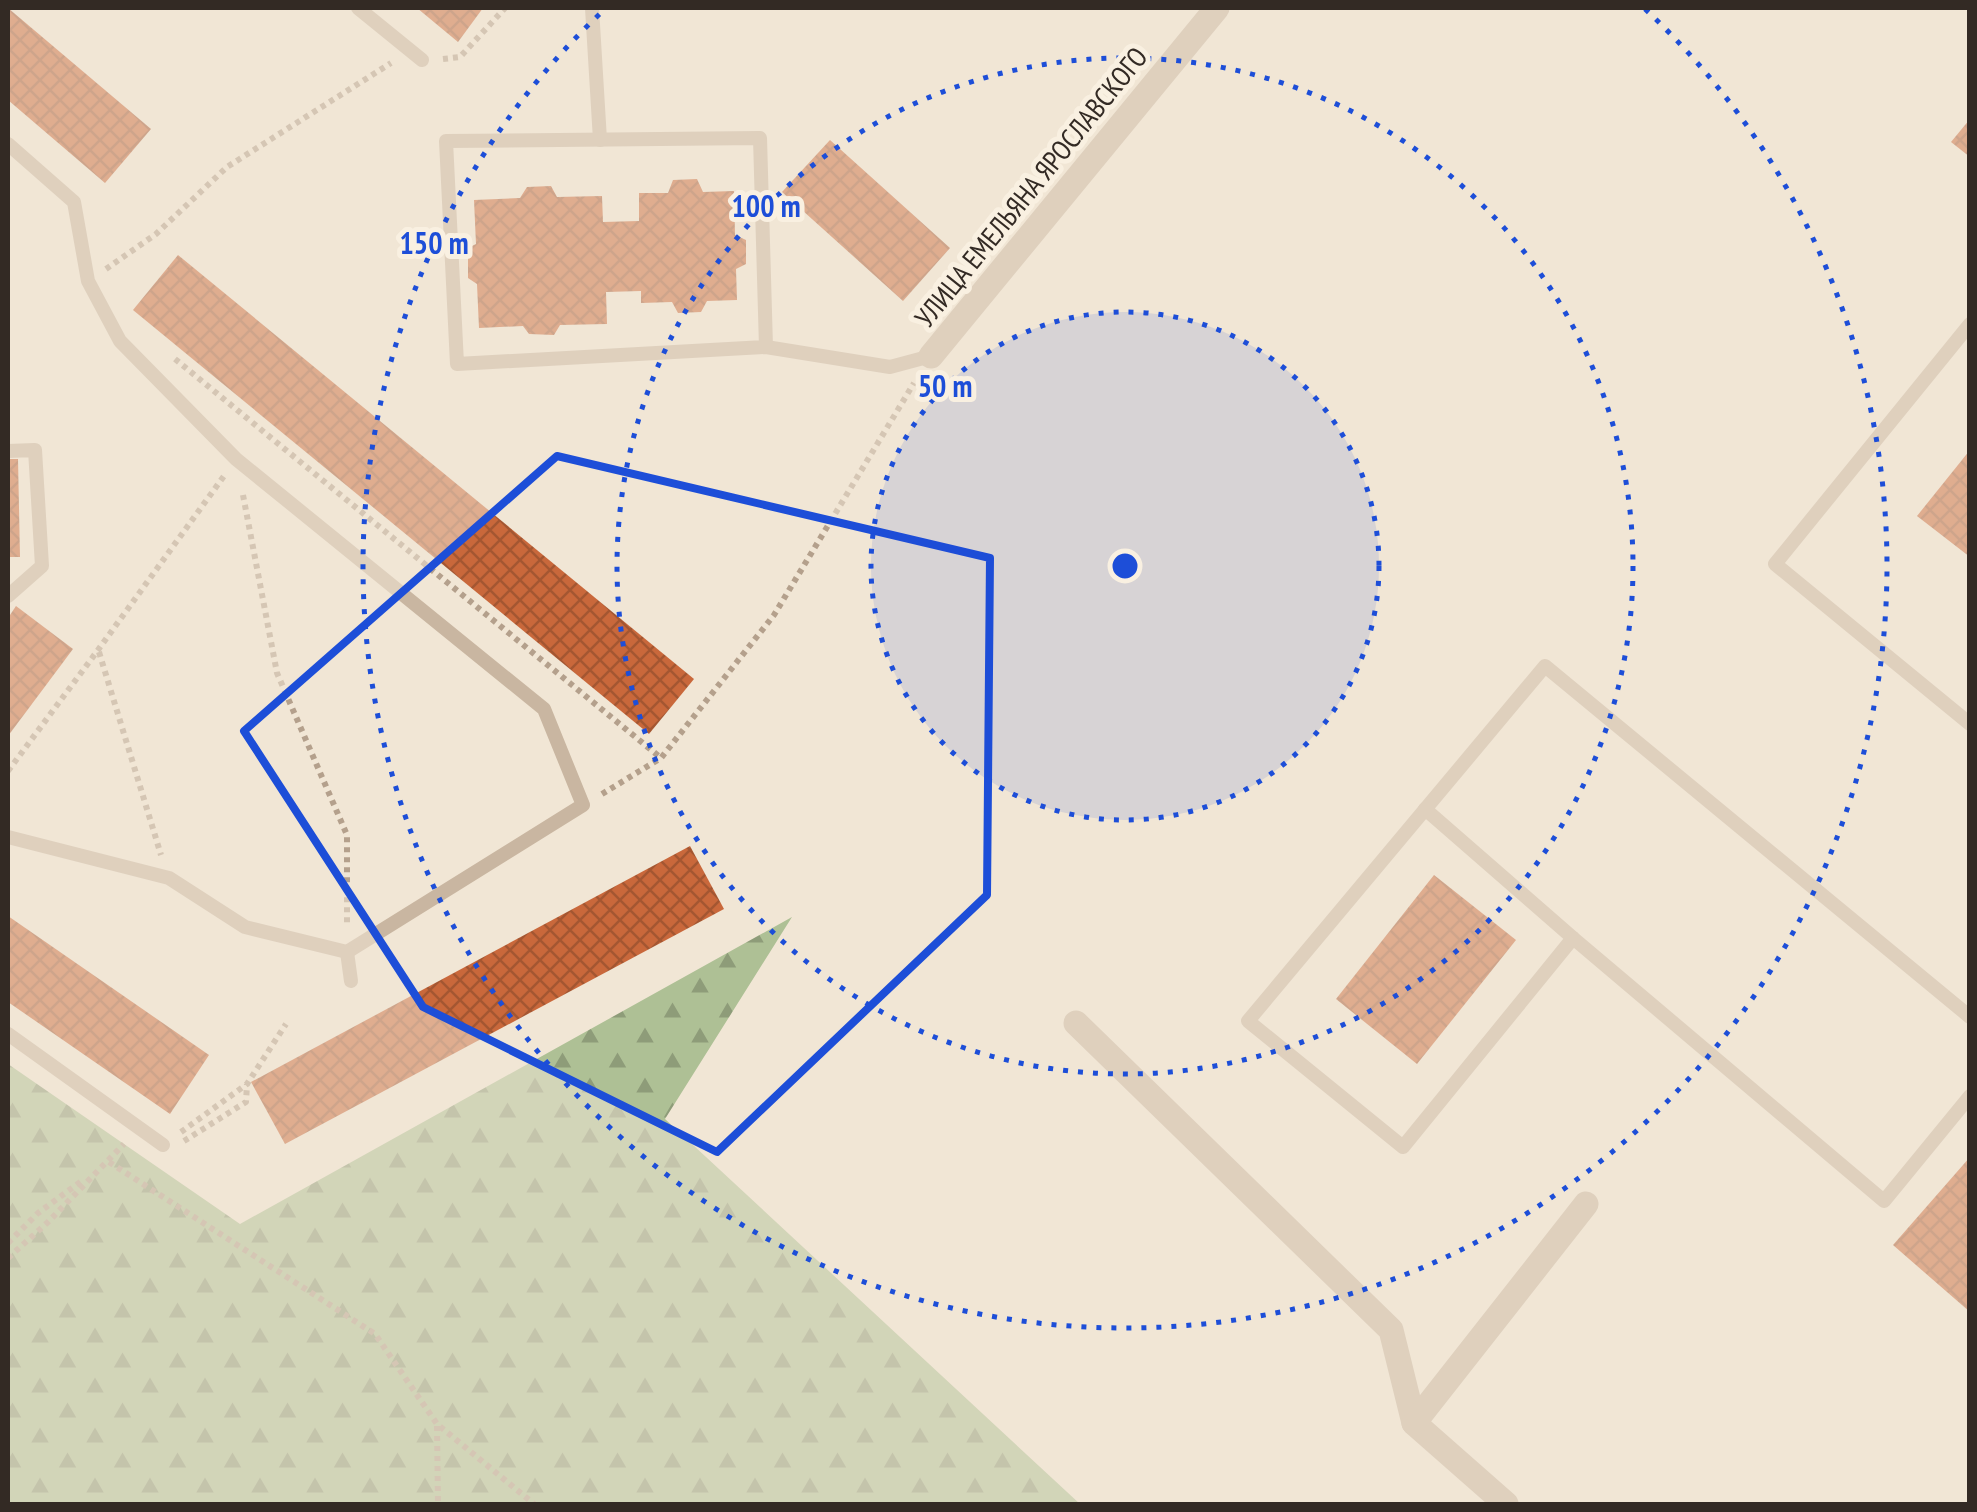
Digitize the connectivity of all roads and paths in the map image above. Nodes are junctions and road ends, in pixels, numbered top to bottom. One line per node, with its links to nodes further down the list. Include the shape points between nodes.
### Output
1 (358, 8): 5 (lane)
2 (505, 8): 5 (path, via 460,57)
3 (592, 8): 6 (lane)
4 (1217, 8): 12 (street, УЛИЦА ЕМЕЛЬЯНА ЯРОСЛАВСКОГО)
5 (422, 60): 8 (path, via 393,62 227,166 156,234)
6 (600, 140): 10 (lane, via 760,138); 10 (lane, via 446,141 457,364)
7 (8, 144): 8 (lane, via 74,202)
8 (88, 281): 14 (lane, via 120,341)
9 (1970, 324): 17 (lane, via 1775,564)
10 (766, 347): 12 (lane, via 890,367)
11 (164, 349): 18 (path)
12 (930, 356): 18 (path, УЛИЦА ЕМЕЛЬЯНА ЯРОСЛАВСКОГО, via 774,615)
13 (8, 451): 15 (lane, via 36,450 42,566)
14 (236, 459): 16 (path); 20 (lane, via 544,709); 25 (path, via 277,673 347,835)
15 (8, 596)
16 (98, 650): 19 (path); 23 (path)
17 (1970, 724)
18 (661, 758): 20 (path)
19 (8, 771)
20 (584, 805): 25 (lane)
21 (1426, 809): 24 (lane); 24 (lane, via 1248,1020 1403,1147); 27 (lane, via 1545,666)
22 (8, 837): 23 (lane)
23 (169, 878): 25 (lane, via 245,927)
24 (1573, 938): 32 (lane, via 1884,1200)
25 (347, 952): 26 (lane)
26 (350, 981)
27 (1970, 1017)
28 (1076, 1023): 38 (street, via 1391,1330)
29 (286, 1024): 31 (path)
30 (8, 1034): 33 (lane)
31 (247, 1084): 33 (path); 33 (path, via 246,1102 187,1141)
32 (1970, 1096)
33 (163, 1145)
34 (108, 1162): 36 (path); 37 (path); 39 (path, via 375,1334)
35 (1586, 1204): 38 (street)
36 (8, 1243)
37 (8, 1258)
38 (1414, 1423): 42 (street)
39 (437, 1424): 40 (path); 41 (path)
40 (438, 1504)
41 (534, 1504)
42 (1506, 1504)

